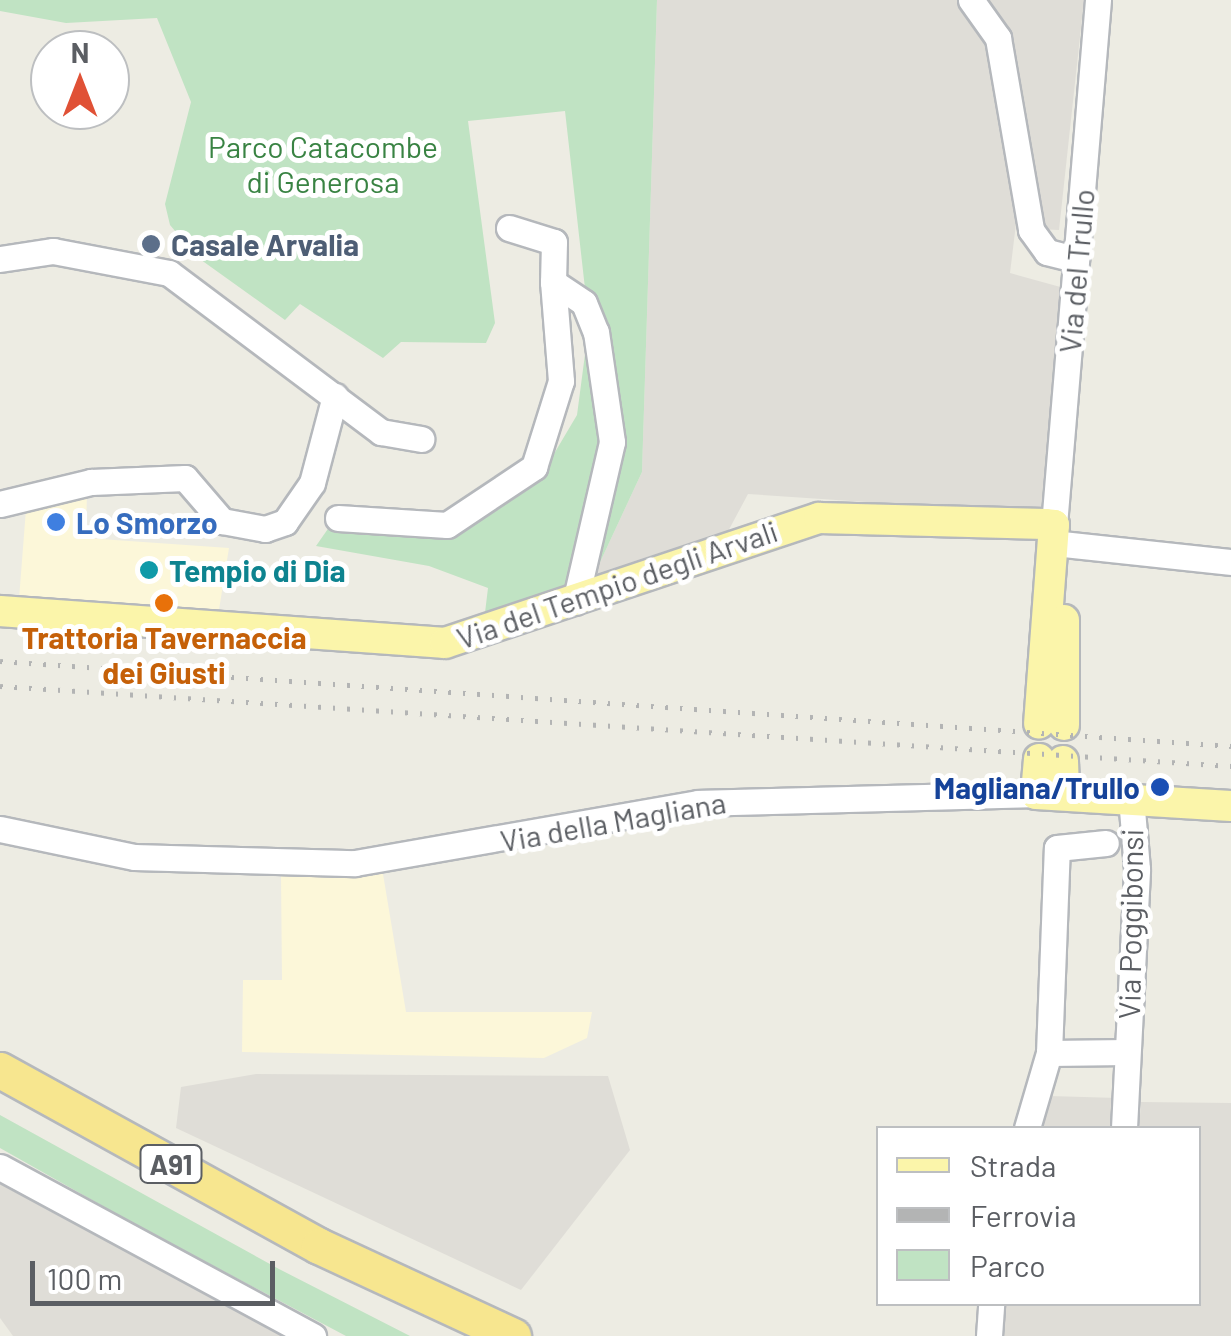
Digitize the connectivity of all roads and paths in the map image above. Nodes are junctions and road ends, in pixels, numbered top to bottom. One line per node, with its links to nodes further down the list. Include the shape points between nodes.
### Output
1 (971, 0): 5 (street, via 998,38 1031,230 1052,255)
2 (1098, 0): 5 (street, Via del Trullo)
3 (509, 228): 6 (street, via 554,242)
4 (0, 259): 7 (street, via 53,250 169,273)
5 (1076, 259): 11 (street, Via del Trullo)
6 (553, 282): 10 (street, via 561,381 534,466 447,525); 13 (street, via 584,303 596,332 612,442)
7 (335, 396): 8 (street, via 390,437); 9 (street, via 312,483 284,522 265,529 222,520 184,478 91,482)
8 (422, 439)
9 (0, 504)
10 (338, 518)
11 (1054, 534): 12 (street); 13 (main road, Via del Tempio degli Arvali, via 819,518); 15 (main road, Via del Trullo)
12 (1231, 562)
13 (575, 602): 14 (main road, Via del Tempio degli Arvali, via 466,640 388,645)
14 (0, 611)
15 (1052, 724)
16 (1051, 760): 17 (main road)
17 (1050, 795): 18 (main road, Via della Magliana); 20 (street, Via della Magliana, via 698,803 355,864 134,857)
18 (1130, 797): 19 (main road, Via della Magliana); 22 (street, Via Poggibonsi, via 1138,869)
19 (1231, 806)
20 (0, 829)
21 (1106, 843): 23 (street, via 1057,848)
22 (1127, 1052): 23 (street, Via Poggibonsi); 27 (street, Via Poggibonsi)
23 (1049, 1053): 26 (street)
24 (0, 1070): 32 (highway, A91, via 319,1246)
25 (0, 1096): 31 (highway, A91)
26 (1028, 1126)
27 (1124, 1126)
28 (0, 1166): 30 (street)
29 (991, 1306): 33 (street)
30 (314, 1336)
31 (451, 1336)
32 (512, 1336)
33 (989, 1336)

